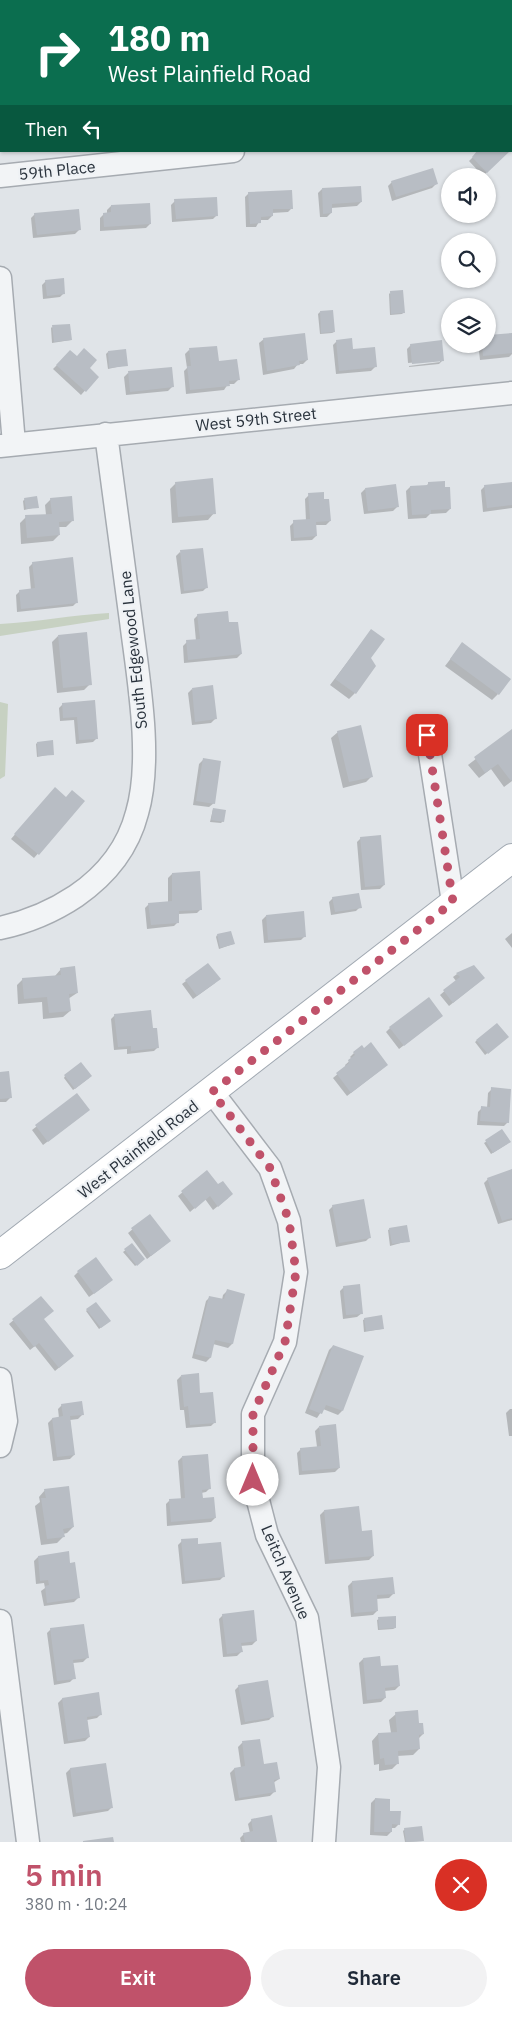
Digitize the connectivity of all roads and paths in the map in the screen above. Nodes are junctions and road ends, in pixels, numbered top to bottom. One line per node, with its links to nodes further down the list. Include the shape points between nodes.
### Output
1 (224, 152): 2 (street, 59th Place)
2 (0, 176)
3 (0, 278): 6 (street)
4 (512, 393): 5 (street, West 59th Street)
5 (106, 434): 6 (street, West 59th Street); 10 (street, South Edgewood Lane, via 140,685 143,776 138,812 114,860 94,884 44,915)
6 (7, 445)
7 (427, 735): 9 (street)
8 (512, 858): 9 (main road, West Plainfield Road)
9 (453, 902): 11 (main road, West Plainfield Road)
10 (0, 928)
11 (212, 1092): 12 (main road, West Plainfield Road); 17 (street, Leitch Avenue, via 270,1168 289,1221 293,1247 296,1272 285,1342 253,1414 253,1480 267,1535 307,1618 329,1767)
12 (0, 1255)
13 (0, 1379): 14 (street, via 6,1421)
14 (0, 1446)
15 (0, 1621): 16 (street)
16 (28, 1842)
17 (324, 1842)

